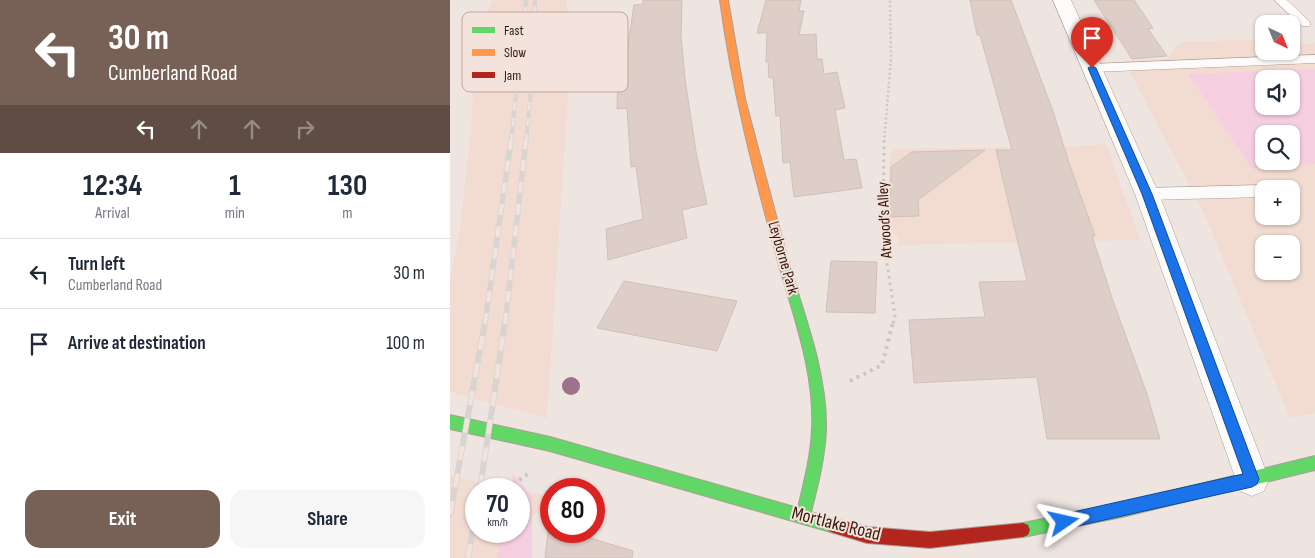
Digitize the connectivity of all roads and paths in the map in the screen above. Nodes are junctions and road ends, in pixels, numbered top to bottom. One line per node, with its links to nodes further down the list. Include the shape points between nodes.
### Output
1 (724, 0): 10 (main road, Leyborne Park, via 729,44 761,183 798,314)
2 (890, 0): 10 (path, Atwood’s Alley, via 891,59 883,154 883,237 895,316 882,366)
3 (1062, 0): 7 (street)
4 (1280, 0): 5 (lane)
5 (1306, 24)
6 (1315, 58): 7 (lane)
7 (1092, 68): 9 (street)
8 (1255, 191): 9 (lane)
9 (1147, 194): 13 (street)
10 (816, 398): 14 (main road, Leyborne Park, via 819,420)
11 (450, 422): 14 (main road, Mortlake Road, via 550,444)
12 (1315, 463): 13 (main road, Mortlake Road)
13 (1252, 479): 15 (main road, Mortlake Road, via 1026,530)
14 (804, 517): 15 (main road, Mortlake Road)
15 (867, 547)

